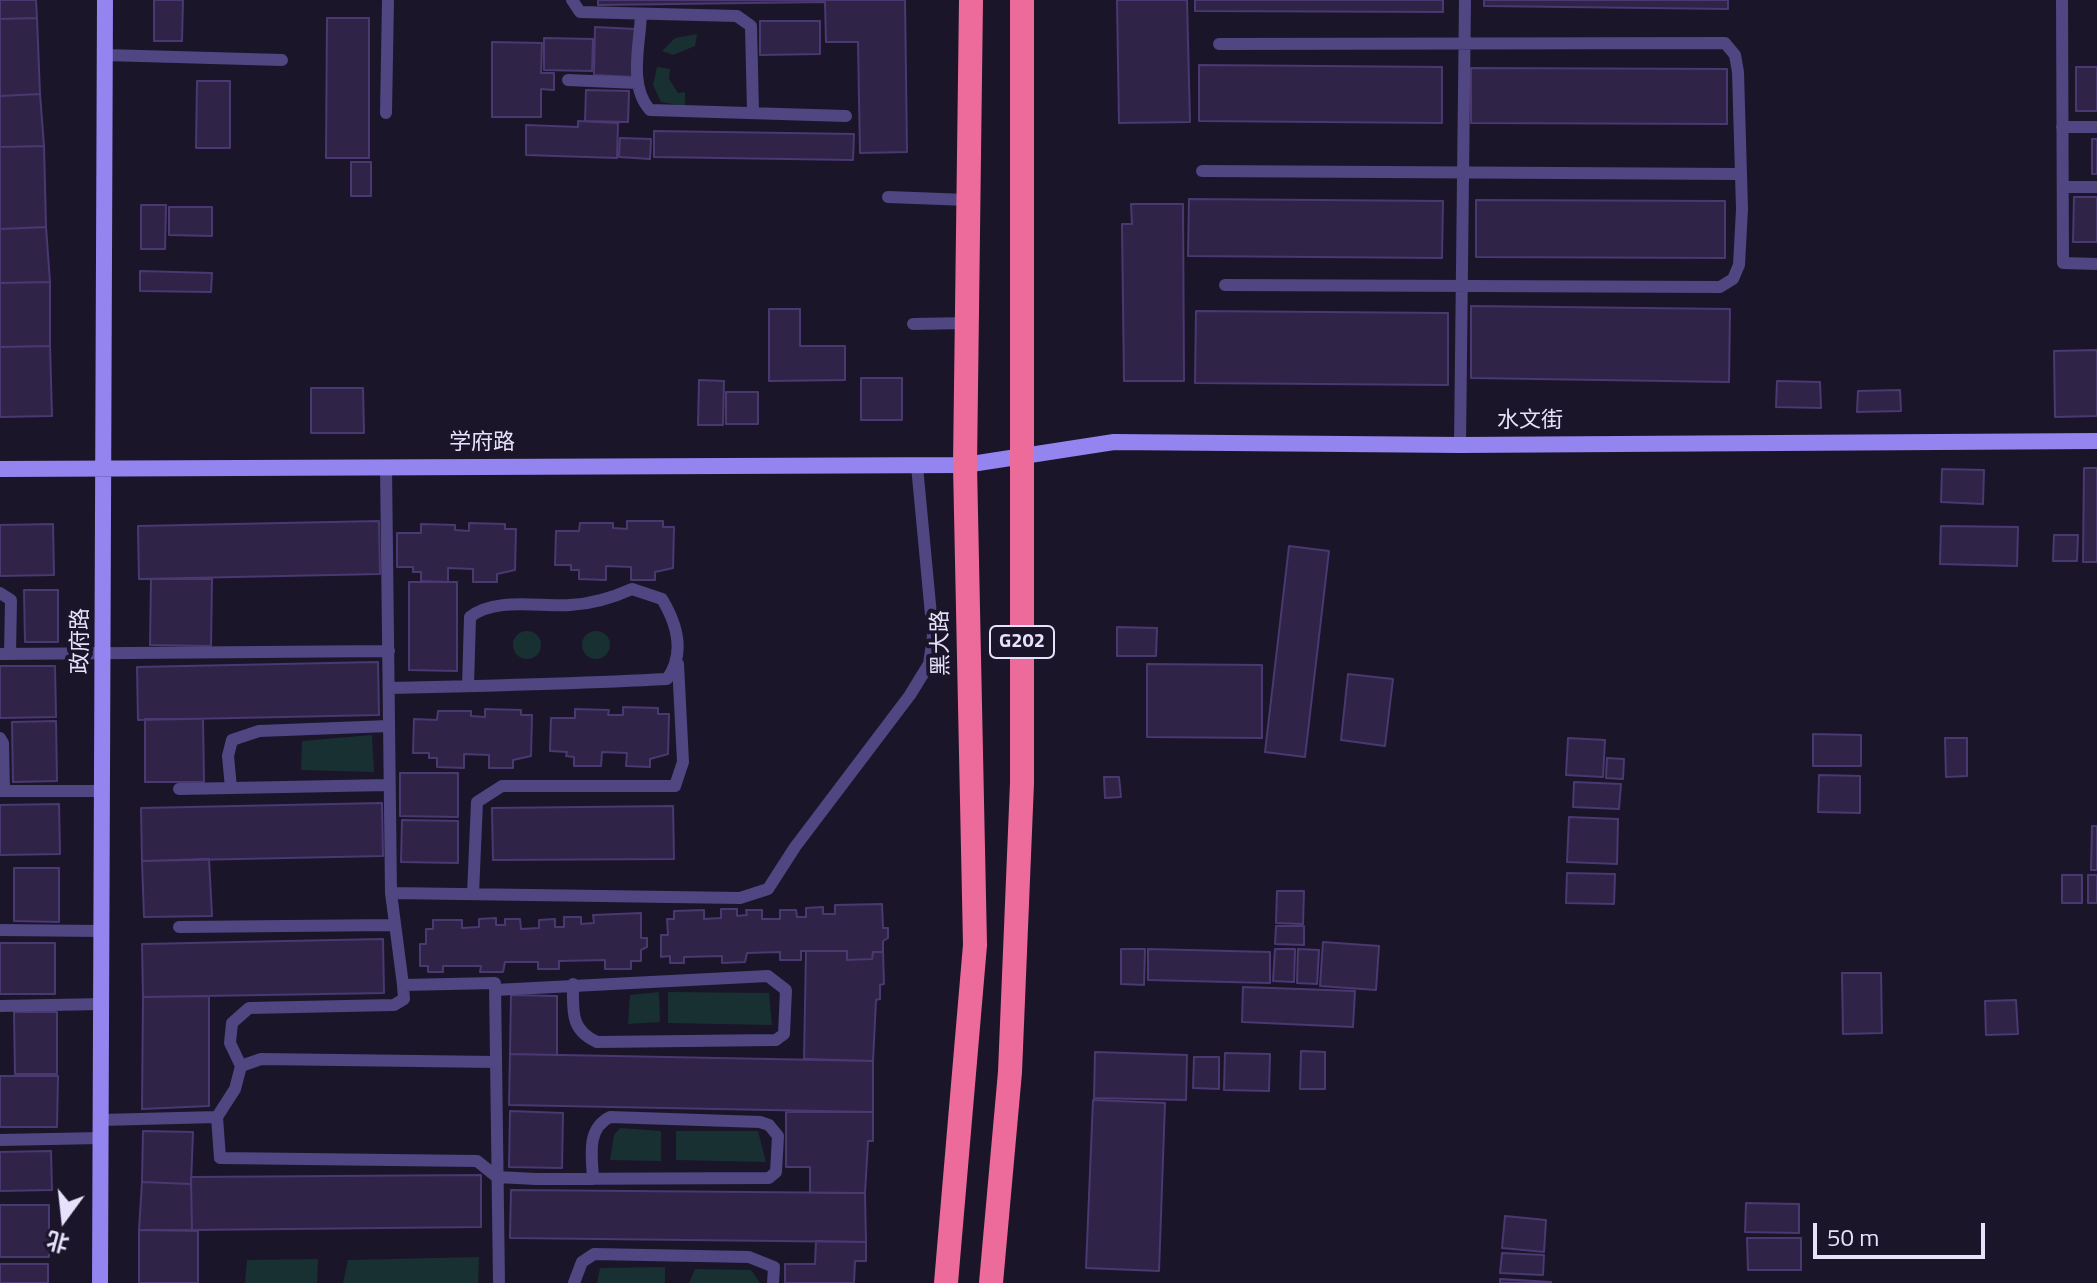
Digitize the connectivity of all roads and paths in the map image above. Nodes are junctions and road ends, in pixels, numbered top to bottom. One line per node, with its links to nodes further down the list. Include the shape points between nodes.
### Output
1 (105, 0): 11 (street, 政府路)
2 (388, 0): 16 (lane)
3 (572, 0): 8 (lane, via 580,12)
4 (971, 0): 26 (highway, 黑大路 / G202)
5 (1022, 0): 34 (highway, G202)
6 (1465, 0): 9 (lane)
7 (2062, 0): 18 (lane)
8 (641, 14): 14 (lane); 15 (lane, via 737,16 751,26)
9 (1464, 43): 10 (lane); 21 (lane, via 1725,43 1735,55 1738,72); 22 (lane)
10 (1219, 44)
11 (105, 55): 12 (lane); 39 (street, 政府路)
12 (282, 60)
13 (568, 80): 14 (lane)
14 (637, 83): 15 (lane, via 650,110)
15 (753, 112): 17 (lane)
16 (386, 113)
17 (846, 116)
18 (2062, 127): 19 (lane); 23 (lane)
19 (2097, 127)
20 (1202, 171): 22 (lane)
21 (1739, 174): 22 (lane); 28 (lane, via 1739,265 1733,279 1720,287)
22 (1461, 175): 28 (lane)
23 (2063, 187): 24 (lane); 27 (lane, via 2063,263)
24 (2097, 187)
25 (888, 197): 26 (lane)
26 (968, 200): 30 (highway, 黑大路 / G202)
27 (2097, 264)
28 (1460, 283): 29 (lane); 33 (lane)
29 (1225, 285)
30 (967, 323): 31 (lane); 35 (highway, 黑大路 / G202)
31 (913, 324)
32 (2097, 441): 33 (street, 水文街)
33 (1460, 445): 34 (street, 水文街, via 1114,442)
34 (1021, 455): 35 (street, 水文街); 78 (highway, G202, via 1022,783 1010,1072)
35 (965, 465): 37 (street, 学府路); 77 (highway, 黑大路 / G202, via 975,945)
36 (386, 466): 37 (street, 学府路); 39 (street, 学府路); 41 (lane)
37 (917, 466): 55 (lane, via 933,636 929,664 768,889 740,898)
38 (0, 469): 39 (street, 学府路)
39 (105, 469): 42 (street, 政府路)
40 (0, 593): 43 (lane, via 11,600)
41 (389, 651): 42 (lane); 46 (lane)
42 (104, 653): 43 (lane); 53 (street, 政府路)
43 (5, 654)
44 (678, 664): 45 (lane, via 667,679); 45 (lane, via 676,623 662,599 632,589 573,605 483,607 470,617); 55 (lane, via 683,762 675,786 502,786 477,802)
45 (468, 686): 46 (lane)
46 (389, 688): 47 (lane)
47 (389, 726): 49 (lane); 50 (lane, via 259,731 232,740)
48 (0, 738): 52 (lane)
49 (389, 785): 50 (lane); 54 (lane)
50 (231, 788): 51 (lane)
51 (179, 789)
52 (2, 791): 53 (lane)
53 (103, 791): 59 (street, 政府路)
54 (391, 893): 55 (lane); 56 (lane)
55 (473, 894)
56 (395, 925): 57 (lane); 61 (lane)
57 (179, 927)
58 (0, 930): 59 (lane)
59 (102, 931): 63 (street, 政府路)
60 (573, 984): 60 (lane, via 768,976 786,990 784,1034 776,1040 597,1042 573,1023); 62 (lane)
61 (403, 985): 62 (lane, via 495,983); 66 (lane, via 404,999 394,1005 249,1008 232,1023 230,1043)
62 (495, 990): 65 (lane)
63 (102, 1004): 64 (lane); 68 (street, 政府路)
64 (0, 1006)
65 (496, 1062): 66 (lane, via 261,1059); 71 (lane)
66 (241, 1066): 67 (lane, via 235,1089)
67 (217, 1117): 68 (lane); 71 (lane, via 220,1158 477,1161)
68 (101, 1120): 69 (street, 政府路)
69 (101, 1138): 70 (lane); 73 (street, 政府路)
70 (0, 1140)
71 (497, 1177): 72 (lane); 74 (lane)
72 (593, 1179): 72 (lane, via 769,1178 776,1172 778,1136 760,1122 610,1117 600,1122 591,1139)
73 (100, 1283)
74 (499, 1283)
75 (574, 1283): 76 (lane, via 582,1262 594,1254 749,1257 774,1267)
76 (773, 1283)
77 (946, 1283)
78 (991, 1283)

